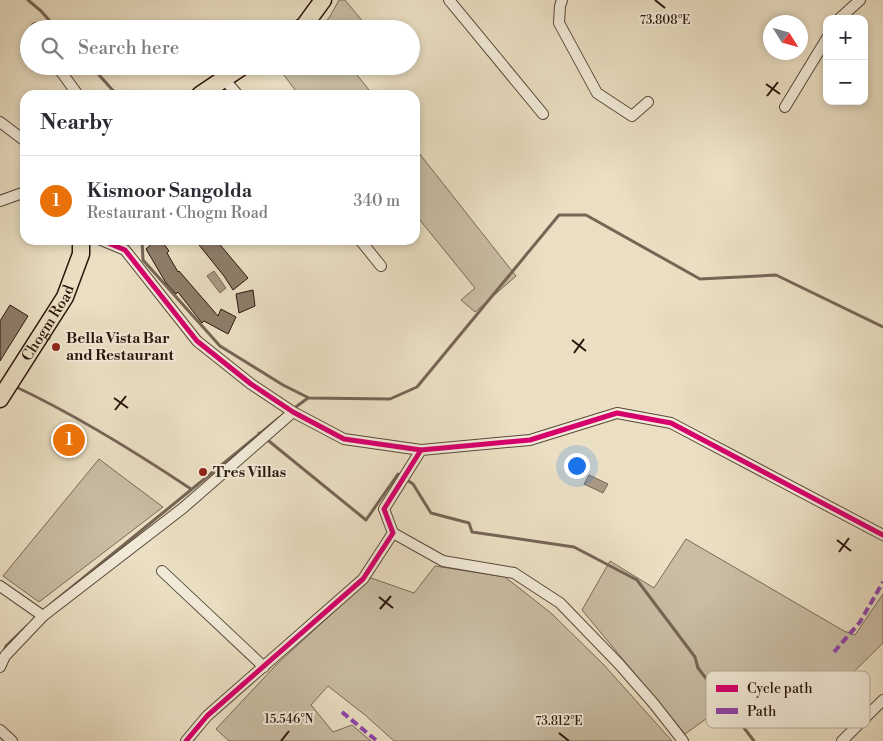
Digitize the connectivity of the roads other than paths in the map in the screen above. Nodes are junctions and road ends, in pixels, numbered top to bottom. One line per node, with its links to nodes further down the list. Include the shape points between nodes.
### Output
1 (323, 0): 6 (main road)
2 (449, 0): 16 (street)
3 (562, 0): 14 (street, via 559,23 597,93 632,116)
4 (860, 0): 5 (street)
5 (843, 15)
6 (308, 20)
7 (823, 45): 15 (street)
8 (64, 75): 11 (street)
9 (228, 75): 10 (main road)
10 (223, 78): 12 (main road); 13 (street)
11 (74, 90)
12 (207, 90)
13 (234, 90)
14 (648, 102)
15 (785, 107)
16 (543, 114)
17 (0, 122): 18 (street)
18 (20, 138)
19 (20, 194): 20 (street)
20 (0, 201)
21 (81, 245): 25 (main road, Chogm Road, via 81,254 64,296)
22 (113, 245): 26 (street, via 125,250 197,341)
23 (364, 245): 24 (street)
24 (381, 266)
25 (0, 400)
26 (293, 412): 27 (street, via 344,439); 32 (street, via 183,508)
27 (421, 450): 28 (street, via 384,509); 29 (street, via 530,440 617,413 671,423)
28 (393, 533): 35 (street, via 363,579); 42 (street, via 443,561 514,573 560,604 654,704)
29 (883, 535)
30 (162, 570): 35 (street)
31 (0, 586): 32 (street)
32 (43, 616): 33 (street)
33 (2, 655): 34 (street)
34 (0, 667)
35 (264, 667): 41 (street, via 207,716)
36 (883, 700): 37 (street)
37 (870, 713)
38 (855, 728): 43 (street)
39 (0, 730): 40 (street)
40 (12, 741)
41 (186, 741)
42 (683, 741)
43 (842, 741)

